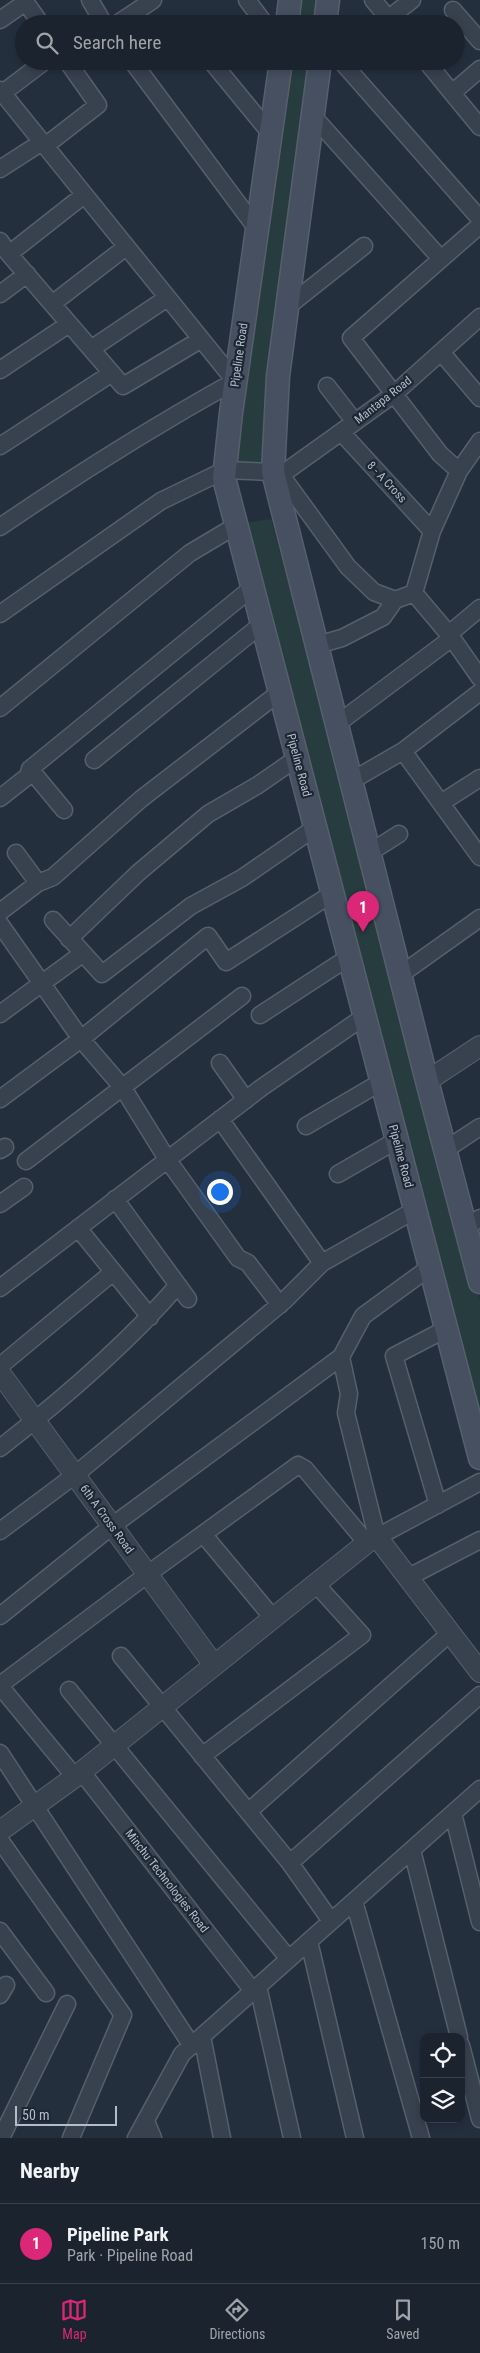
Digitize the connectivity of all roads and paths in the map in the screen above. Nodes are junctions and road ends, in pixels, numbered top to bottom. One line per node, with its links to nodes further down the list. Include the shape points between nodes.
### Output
1 (90, 0): 11 (street)
2 (152, 0): 12 (street)
3 (247, 0): 13 (street)
4 (290, 0): 14 (main road)
5 (328, 0): 15 (main road)
6 (373, 0): 16 (street)
7 (412, 0): 17 (street)
8 (25, 1): 10 (street); 19 (street)
9 (453, 10): 18 (street)
10 (35, 15)
11 (99, 15)
12 (130, 15)
13 (258, 15)
14 (288, 15)
15 (326, 15)
16 (386, 15)
17 (397, 15)
18 (457, 15)
19 (0, 20)
20 (465, 24): 21 (street)
21 (480, 42)
22 (480, 69): 32 (street)
23 (33, 70): 31 (street)
24 (73, 70): 36 (street, via 98,105)
25 (139, 70): 41 (street)
26 (218, 70): 35 (street)
27 (280, 70): 35 (main road, Pipeline Road)
28 (319, 70): 33 (main road)
29 (349, 70): 39 (street)
30 (433, 70): 32 (street)
31 (1, 93): 36 (street)
32 (452, 93): 34 (street)
33 (313, 116): 45 (street); 50 (main road)
34 (480, 127)
35 (271, 134): 41 (main road, Pipeline Road)
36 (44, 144): 37 (street); 38 (street)
37 (0, 169)
38 (84, 196): 43 (street); 44 (street)
39 (480, 219)
40 (480, 225): 45 (street)
41 (257, 229): 58 (main road, Pipeline Road)
42 (364, 246): 50 (street)
43 (4, 247): 46 (street)
44 (126, 247): 48 (street); 49 (street)
45 (441, 259): 60 (street, via 351,338)
46 (27, 274): 47 (street); 49 (street)
47 (0, 294)
48 (167, 298): 53 (street); 54 (street)
49 (52, 304): 52 (street)
50 (287, 306): 67 (main road, via 278,376)
51 (480, 317): 55 (street, Mantapa Road)
52 (69, 324): 54 (street); 56 (street)
53 (200, 340): 57 (street, via 123,386); 58 (street)
54 (91, 349): 57 (street)
55 (441, 352): 60 (street, Mantapa Road); 61 (street)
56 (0, 370)
57 (112, 373): 64 (street)
58 (235, 381): 65 (main road, Pipeline Road); 69 (street, via 56,489)
59 (327, 386): 62 (street, 8 - A Cross)
60 (394, 394): 62 (street, Mantapa Road); 66 (street, via 440,454)
61 (480, 398)
62 (348, 427): 67 (street, Mantapa Road); 70 (street, 8 - A Cross)
63 (480, 441): 66 (street)
64 (0, 446)
65 (225, 470): 67 (street); 68 (main road, Pipeline Road, via 224,478); 75 (street, via 161,502)
66 (459, 471): 70 (street)
67 (277, 474): 73 (street, via 348,567 374,592); 78 (main road)
68 (237, 525): 71 (main road, Pipeline Road); 82 (street, via 190,553)
69 (0, 528)
70 (432, 531): 72 (street)
71 (253, 587): 76 (main road, Pipeline Road); 87 (street)
72 (414, 593): 73 (street); 77 (street)
73 (394, 600): 78 (street, via 383,617 342,638)
74 (480, 608): 77 (street)
75 (0, 614)
76 (262, 624): 80 (main road, Pipeline Road); 86 (street)
77 (450, 636): 79 (street); 83 (street)
78 (317, 645): 83 (main road)
79 (480, 678)
80 (280, 692): 85 (main road, Pipeline Road); 98 (street, via 141,799 53,877)
81 (480, 692): 84 (street)
82 (0, 708)
83 (337, 724): 89 (main road)
84 (404, 751): 89 (street); 91 (street)
85 (297, 758): 93 (main road, Pipeline Road); 104 (street, via 208,814 138,873)
86 (94, 760)
87 (30, 769): 90 (street, via 28,776); 92 (street)
88 (480, 778): 91 (street)
89 (351, 781): 96 (main road)
90 (0, 798)
91 (441, 803): 97 (street)
92 (64, 810)
93 (316, 827): 99 (main road, Pipeline Road); 105 (street, via 242,878 191,906 102,974)
94 (399, 834): 96 (street)
95 (16, 853): 98 (street)
96 (369, 853): 107 (main road)
97 (480, 856)
98 (38, 882): 100 (street)
99 (332, 893): 106 (main road, Pipeline Road); 113 (street, via 226,962 208,936)
100 (0, 912)
101 (480, 918): 107 (street)
102 (53, 920): 104 (street)
103 (0, 924): 108 (street)
104 (69, 939): 105 (street)
105 (82, 954): 108 (street)
106 (349, 956): 111 (street); 112 (main road, Pipeline Road)
107 (400, 975): 116 (main road)
108 (41, 983): 110 (street); 113 (street)
109 (242, 996): 118 (street)
110 (0, 1014)
111 (260, 1015)
112 (365, 1016): 117 (main road, Pipeline Road); 120 (street)
113 (81, 1039): 118 (street); 119 (street)
114 (480, 1046): 116 (street)
115 (220, 1063): 120 (street)
116 (427, 1081): 125 (main road)
117 (381, 1082): 122 (street); 124 (main road, Pipeline Road)
118 (123, 1088): 126 (street); 127 (street)
119 (0, 1099)
120 (246, 1100): 121 (street)
121 (220, 1120): 126 (street); 135 (street)
122 (306, 1126)
123 (480, 1127): 125 (street)
124 (397, 1140): 128 (street); 132 (main road, Pipeline Road)
125 (445, 1150): 133 (main road)
126 (167, 1159): 130 (street); 142 (street, via 238,1258 248,1263)
127 (26, 1161)
128 (338, 1174)
129 (24, 1187): 131 (street)
130 (115, 1199): 134 (street); 139 (street)
131 (0, 1204)
132 (415, 1210): 135 (street); 136 (main road, Pipeline Road)
133 (473, 1223): 138 (main road)
134 (78, 1228): 137 (street); 140 (street)
135 (322, 1263): 142 (street)
136 (430, 1267): 144 (main road, Pipeline Road); 145 (street, via 363,1316)
137 (112, 1273): 143 (street); 146 (street)
138 (480, 1282)
139 (178, 1285): 141 (street); 143 (street)
140 (0, 1288)
141 (188, 1299)
142 (280, 1305): 151 (street)
143 (150, 1317): 148 (street)
144 (446, 1329): 150 (main road, Pipeline Road); 153 (street, via 394,1356)
145 (340, 1357): 154 (street); 157 (street, via 349,1394 346,1413)
146 (0, 1366)
147 (0, 1373): 148 (street, 6th A Cross Road)
148 (35, 1421): 149 (street); 151 (street, 6th A Cross Road)
149 (0, 1448)
150 (480, 1458)
151 (75, 1475): 154 (street, 6th A Cross Road); 155 (street)
152 (480, 1482): 153 (street)
153 (438, 1505): 157 (street)
154 (112, 1526): 159 (street, 6th A Cross Road); 162 (street)
155 (0, 1530)
156 (203, 1534): 157 (street, via 298,1465); 159 (street); 163 (street)
157 (372, 1540): 160 (street); 161 (street)
158 (480, 1540): 160 (street)
159 (148, 1574): 166 (street, 6th A Cross Road); 168 (street)
160 (407, 1578): 164 (street)
161 (315, 1583): 163 (street); 174 (street, via 362,1634)
162 (0, 1616)
163 (272, 1618): 166 (street)
164 (449, 1634): 167 (street); 178 (street)
165 (121, 1656): 171 (street)
166 (214, 1665): 171 (street)
167 (480, 1672)
168 (0, 1685): 175 (street, Minchu Technologies Road)
169 (69, 1690): 172 (street)
170 (480, 1695): 183 (street)
171 (163, 1706): 172 (street); 174 (street)
172 (113, 1746): 175 (street); 189 (street)
173 (0, 1753): 177 (street)
174 (202, 1756): 178 (street)
175 (78, 1774): 177 (street); 190 (street, Minchu Technologies Road)
176 (480, 1789): 179 (street)
177 (36, 1806): 180 (street); 194 (street)
178 (248, 1812): 183 (street)
179 (453, 1813): 182 (street); 186 (street)
180 (0, 1831)
181 (0, 1840): 199 (street, via 123,2015)
182 (412, 1850): 184 (street); 193 (street)
183 (290, 1863): 185 (street)
184 (354, 1901): 185 (street); 205 (street)
185 (331, 1921): 188 (street)
186 (480, 1922)
187 (0, 1931): 191 (street)
188 (310, 1941): 189 (street); 204 (street)
189 (289, 1959): 190 (street)
190 (256, 1989): 194 (street); 203 (street)
191 (46, 1993)
192 (67, 2004): 198 (street)
193 (458, 2033)
194 (197, 2041): 197 (street, via 182,2054); 202 (street)
195 (465, 2061): 196 (street)
196 (480, 2119)
197 (146, 2121): 200 (street); 201 (street)
198 (1, 2138)
199 (71, 2138)
200 (136, 2138)
201 (153, 2138)
202 (222, 2138)
203 (292, 2138)
204 (356, 2138)
205 (422, 2138)

